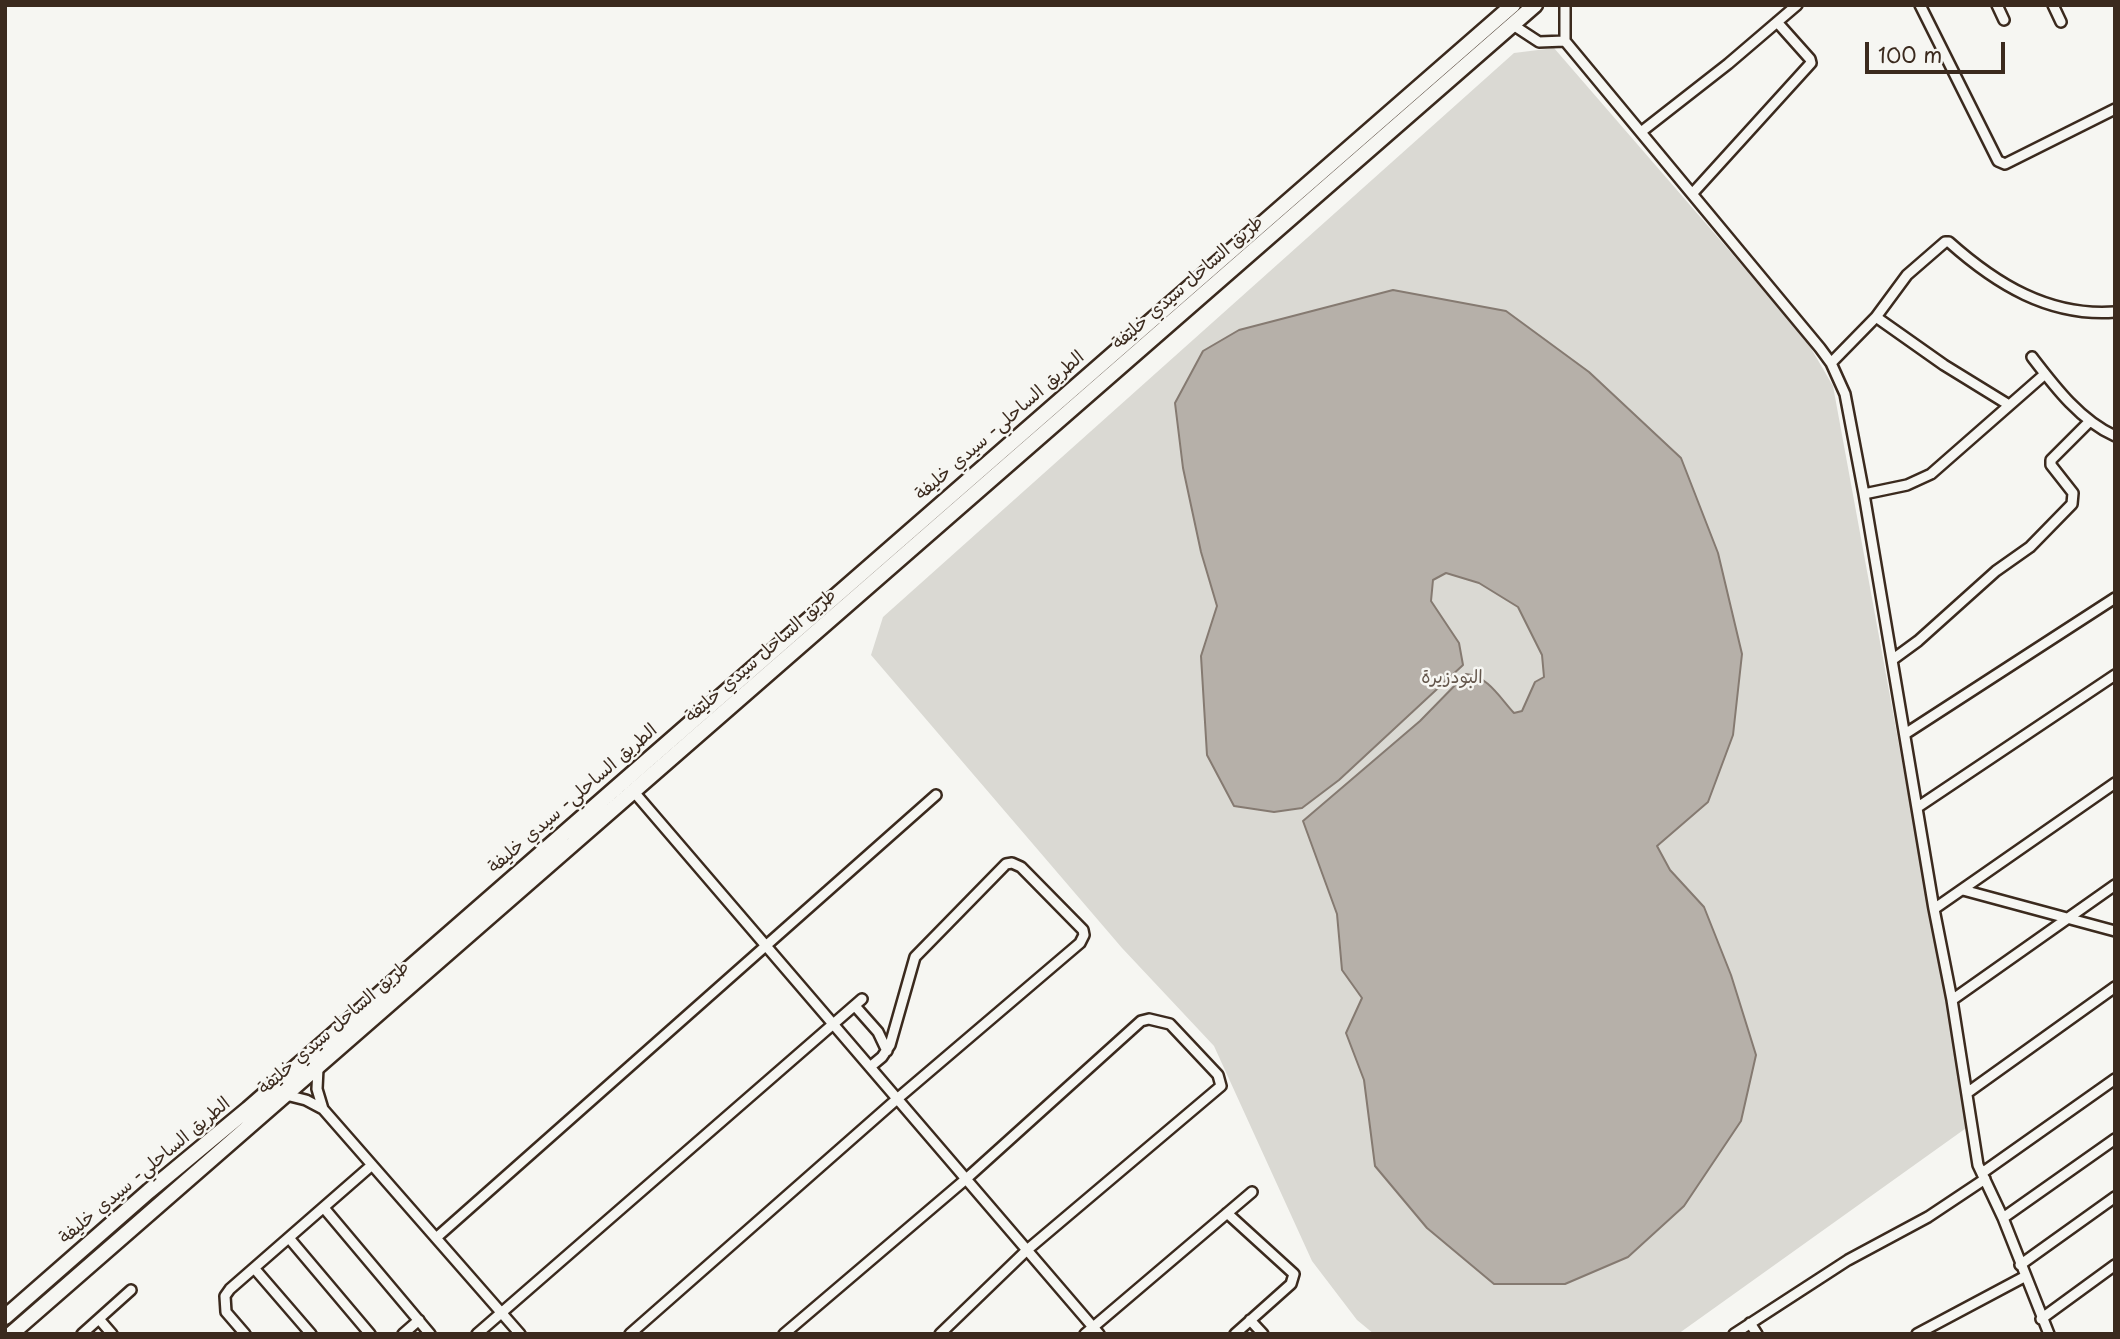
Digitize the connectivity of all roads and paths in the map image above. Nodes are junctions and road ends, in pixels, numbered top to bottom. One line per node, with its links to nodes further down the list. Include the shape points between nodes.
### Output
1 (1513, 5): 28 (highway, الطريق الساحلي- سيدي خليفة)
2 (1535, 5): 11 (highway, طريق الساحل سيدي خليفة)
3 (1565, 5): 12 (street)
4 (1797, 5): 9 (street)
5 (1920, 5): 13 (street, via 2002,164)
6 (1997, 5): 8 (street)
7 (2053, 5): 10 (street)
8 (2004, 20)
9 (1777, 22): 14 (street); 15 (street, via 1811,63)
10 (2061, 22)
11 (1513, 25): 12 (street, via 1539,42); 29 (highway, طريق الساحل سيدي خليفة)
12 (1565, 41): 14 (street)
13 (2115, 109)
14 (1640, 132): 15 (street)
15 (1692, 194): 19 (street)
16 (2115, 312): 17 (street, via 2072,309 2020,293 1945,242 1907,275)
17 (1876, 317): 19 (street); 21 (street)
18 (2032, 357): 20 (street)
19 (1831, 363): 24 (street, via 1845,394)
20 (2045, 374): 21 (street); 22 (street)
21 (2009, 404): 24 (street, via 1931,474 1907,485)
22 (2090, 421): 23 (street); 26 (street, via 2051,460 2073,493 2072,504 2031,547)
23 (2115, 436)
24 (1864, 494): 26 (street)
25 (2115, 598): 30 (street)
26 (1892, 660): 30 (street)
27 (2115, 675): 34 (street)
28 (708, 707): 29 (highway); 70 (highway, الطريق الساحلي- سيدي خليفة)
29 (718, 718): 32 (highway, طريق الساحل سيدي خليفة)
30 (1905, 734): 34 (street)
31 (2115, 783): 36 (street)
32 (634, 792): 40 (street); 46 (highway, طريق الساحل سيدي خليفة)
33 (936, 795): 40 (street)
34 (1917, 807): 37 (street)
35 (2115, 885): 38 (street)
36 (1963, 890): 37 (street); 38 (street)
37 (1934, 909): 42 (street)
38 (2068, 919): 39 (street); 42 (street)
39 (2115, 931)
40 (766, 946): 43 (street); 62 (street)
41 (2115, 988): 48 (street)
42 (1952, 1000): 48 (street)
43 (834, 1025): 44 (street, via 858,1002); 45 (street); 69 (street)
44 (887, 1052): 45 (street); 50 (street, via 915,957 1006,864 1021,867 1083,930 1080,943)
45 (870, 1067): 50 (street)
46 (318, 1068): 49 (highway, طريق الساحل سيدي خليفة); 51 (street, via 317,1089)
47 (2115, 1080): 54 (street)
48 (1967, 1093): 54 (street)
49 (286, 1095): 51 (street); 77 (highway, طريق الساحل سيدي خليفة)
50 (897, 1099): 55 (street); 87 (street)
51 (323, 1109): 53 (street)
52 (2115, 1139): 60 (street)
53 (372, 1165): 58 (street); 62 (street)
54 (1983, 1176): 60 (street); 75 (street, via 1966,1193)
55 (966, 1179): 63 (street); 63 (street, via 1140,1021 1170,1024 1218,1075 1220,1086); 88 (street)
56 (1252, 1192): 59 (street)
57 (2115, 1197): 64 (street)
58 (324, 1208): 61 (street); 73 (street)
59 (1227, 1213): 74 (street, via 1294,1274 1291,1284); 76 (street)
60 (2003, 1218): 64 (street)
61 (289, 1238): 66 (street); 82 (street)
62 (436, 1238): 69 (street)
63 (1027, 1251): 76 (street); 89 (street)
64 (2020, 1265): 67 (street)
65 (2115, 1265): 72 (street)
66 (254, 1268): 80 (street, via 230,1289 224,1305); 81 (street)
67 (2024, 1277): 72 (street); 95 (street)
68 (131, 1290): 71 (street)
69 (502, 1313): 85 (street); 86 (street)
70 (5, 1317)
71 (99, 1319): 78 (street); 79 (street)
72 (2041, 1319): 96 (street)
73 (419, 1320): 83 (street); 84 (street)
74 (1250, 1320): 91 (street); 92 (street)
75 (1750, 1323): 93 (street); 94 (street)
76 (1096, 1330): 90 (street)
77 (11, 1334)
78 (82, 1334)
79 (112, 1334)
80 (245, 1334)
81 (311, 1334)
82 (370, 1334)
83 (403, 1334)
84 (429, 1334)
85 (477, 1334)
86 (520, 1334)
87 (630, 1334)
88 (784, 1334)
89 (940, 1334)
90 (1085, 1334)
91 (1235, 1334)
92 (1264, 1334)
93 (1734, 1334)
94 (1757, 1334)
95 (1917, 1334)
96 (2049, 1334)

